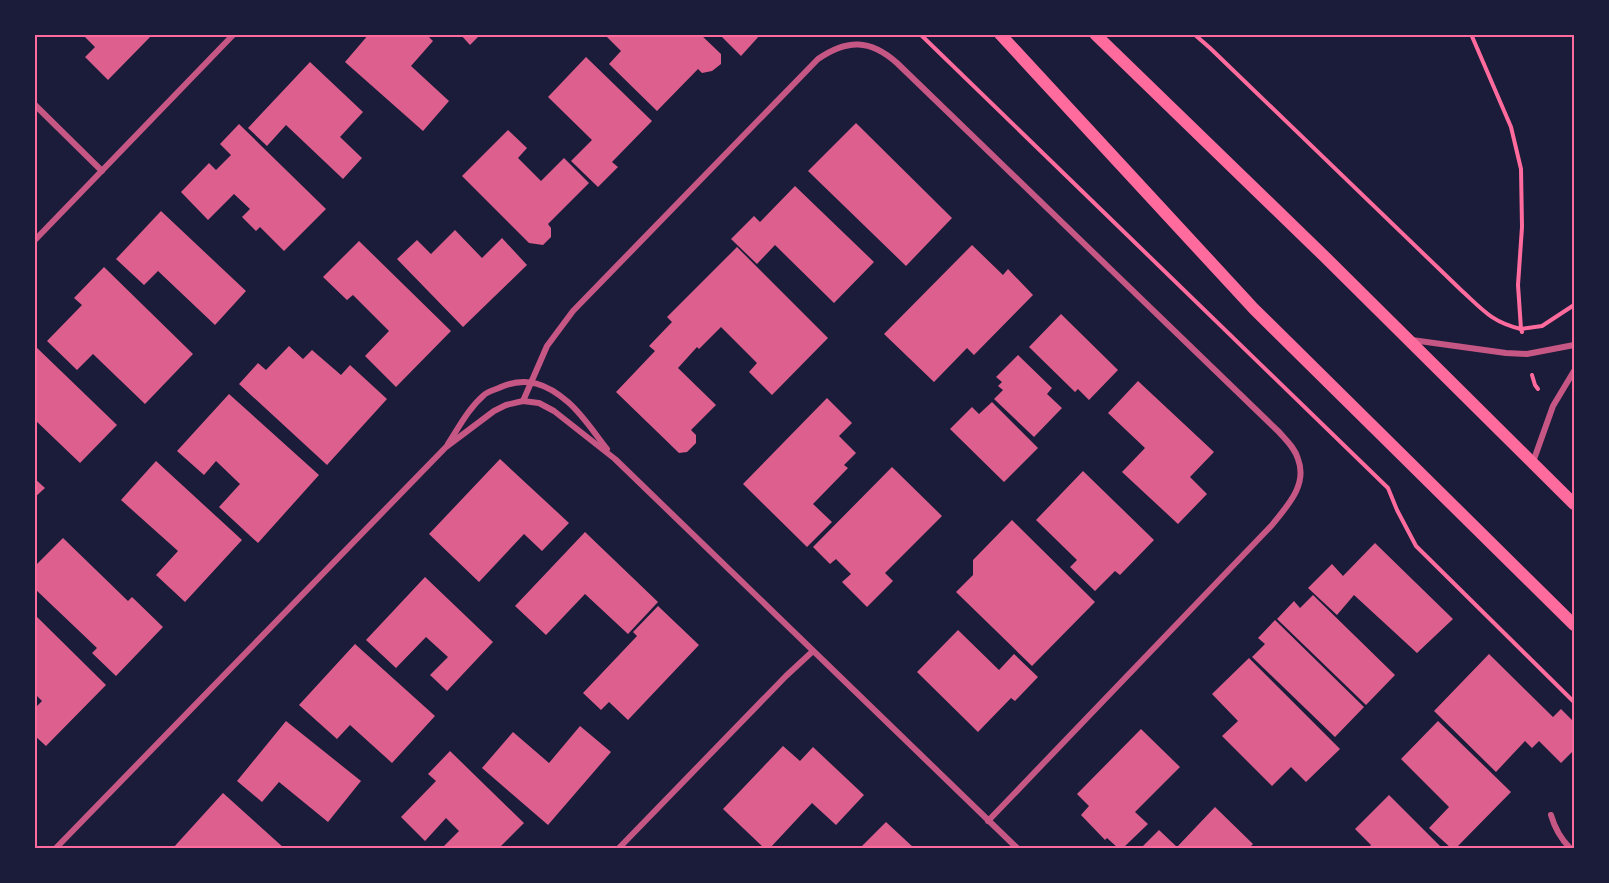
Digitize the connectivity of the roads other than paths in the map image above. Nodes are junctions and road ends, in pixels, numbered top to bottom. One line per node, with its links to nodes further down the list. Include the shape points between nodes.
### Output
1 (234, 34): 5 (street)
2 (1000, 34): 16 (main road, via 1254,309)
3 (1095, 34): 7 (main road)
4 (34, 104): 5 (street)
5 (102, 171): 6 (street)
6 (34, 241)
7 (1409, 339): 8 (street, via 1527,354); 14 (main road)
8 (1575, 345)
9 (1575, 371): 14 (street, via 1553,406)
10 (531, 382): 11 (street); 12 (street, via 512,382 486,393 468,412); 13 (street, via 541,384 570,404); 19 (street, via 547,346 573,311 818,59 830,51 861,43 886,53 897,63 1279,432 1298,458 1301,471 1294,496 1272,525)
11 (523, 401): 12 (street, via 494,411); 13 (street, via 539,403 554,411)
12 (446, 447): 20 (street)
13 (615, 459): 17 (street)
14 (1533, 462): 15 (main road)
15 (1575, 504)
16 (1575, 624)
17 (813, 651): 19 (street); 21 (street)
18 (1551, 815): 23 (street, via 1554,829)
19 (988, 821): 22 (street)
20 (56, 849)
21 (619, 849)
22 (1017, 849)
23 (1570, 849)

